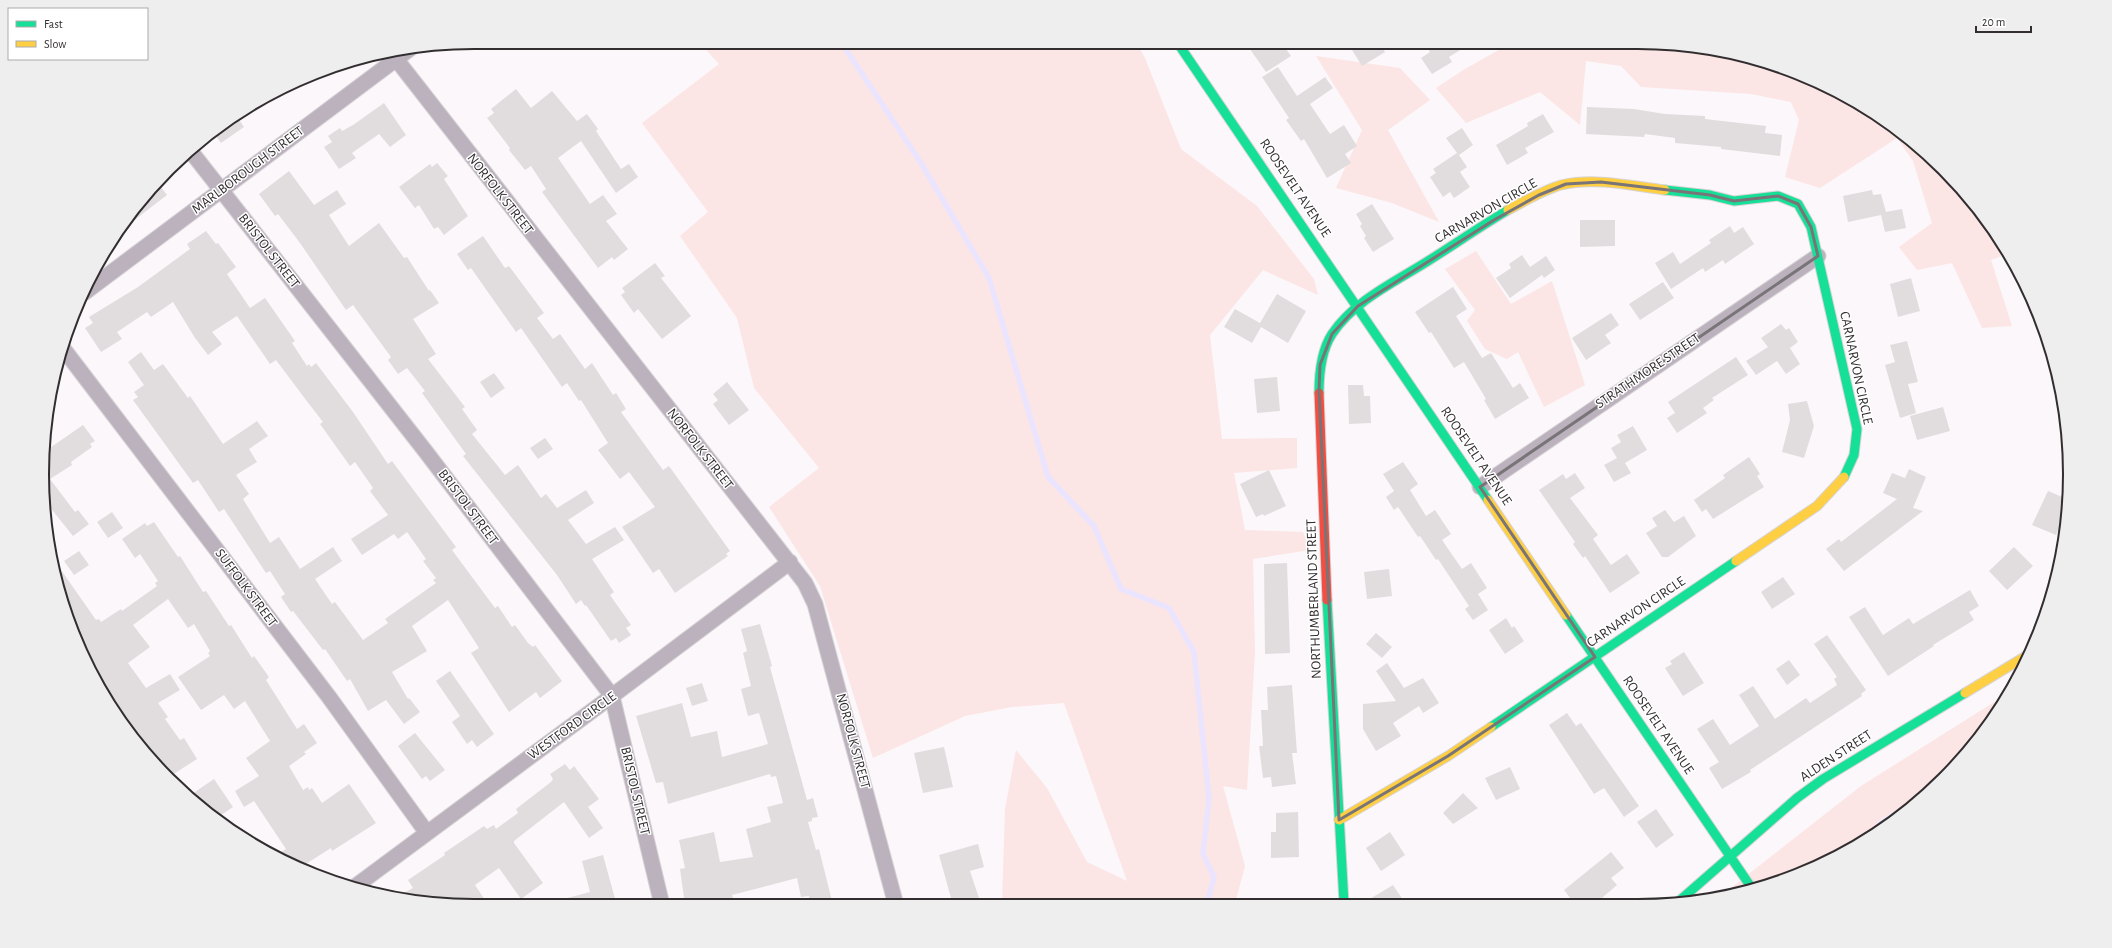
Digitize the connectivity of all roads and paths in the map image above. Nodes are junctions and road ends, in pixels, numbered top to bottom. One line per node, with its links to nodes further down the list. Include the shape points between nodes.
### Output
1 (1183, 49): 8 (street, ROOSEVELT AVENUE)
2 (390, 57): 5 (street, MARLBOROUGH STREET)
3 (394, 57): 11 (street, NORFOLK STREET)
4 (193, 155): 5 (street, BRISTOL STREET)
5 (221, 190): 7 (street, MARLBOROUGH STREET); 14 (street, BRISTOL STREET, via 431,458)
6 (1818, 256): 8 (street, CARNARVON CIRCLE, via 1811,227 1803,210 1798,204 1785,198 1772,196 1734,201 1710,195 1601,182 1575,182 1548,191 1512,209); 10 (street, STRATHMORE STREET); 12 (street, CARNARVON CIRCLE, via 1857,429 1856,450 1850,468 1817,506)
7 (93, 286)
8 (1358, 306): 10 (street, ROOSEVELT AVENUE); 15 (street, NORTHUMBERLAND STREET, via 1332,334 1323,354 1319,377 1329,645)
9 (67, 353): 16 (street, SUFFOLK STREET, via 324,691)
10 (1480, 487): 12 (street, ROOSEVELT AVENUE)
11 (790, 562): 14 (street, WESTFORD CIRCLE); 22 (street, NORFOLK STREET, via 805,583 815,604)
12 (1595, 657): 15 (street, CARNARVON CIRCLE, via 1448,756); 17 (street, ROOSEVELT AVENUE)
13 (2020, 660): 17 (street, ALDEN STREET, via 1823,779)
14 (612, 696): 16 (street, WESTFORD CIRCLE); 21 (street, BRISTOL STREET)
15 (1339, 820): 23 (street, NORTHUMBERLAND STREET)
16 (427, 833): 18 (street, WESTFORD CIRCLE)
17 (1730, 856): 19 (street, ROOSEVELT AVENUE); 20 (street, ALDEN STREET)
18 (359, 883)
19 (1749, 885)
20 (1685, 896)
21 (661, 899)
22 (894, 899)
23 (1344, 899)

